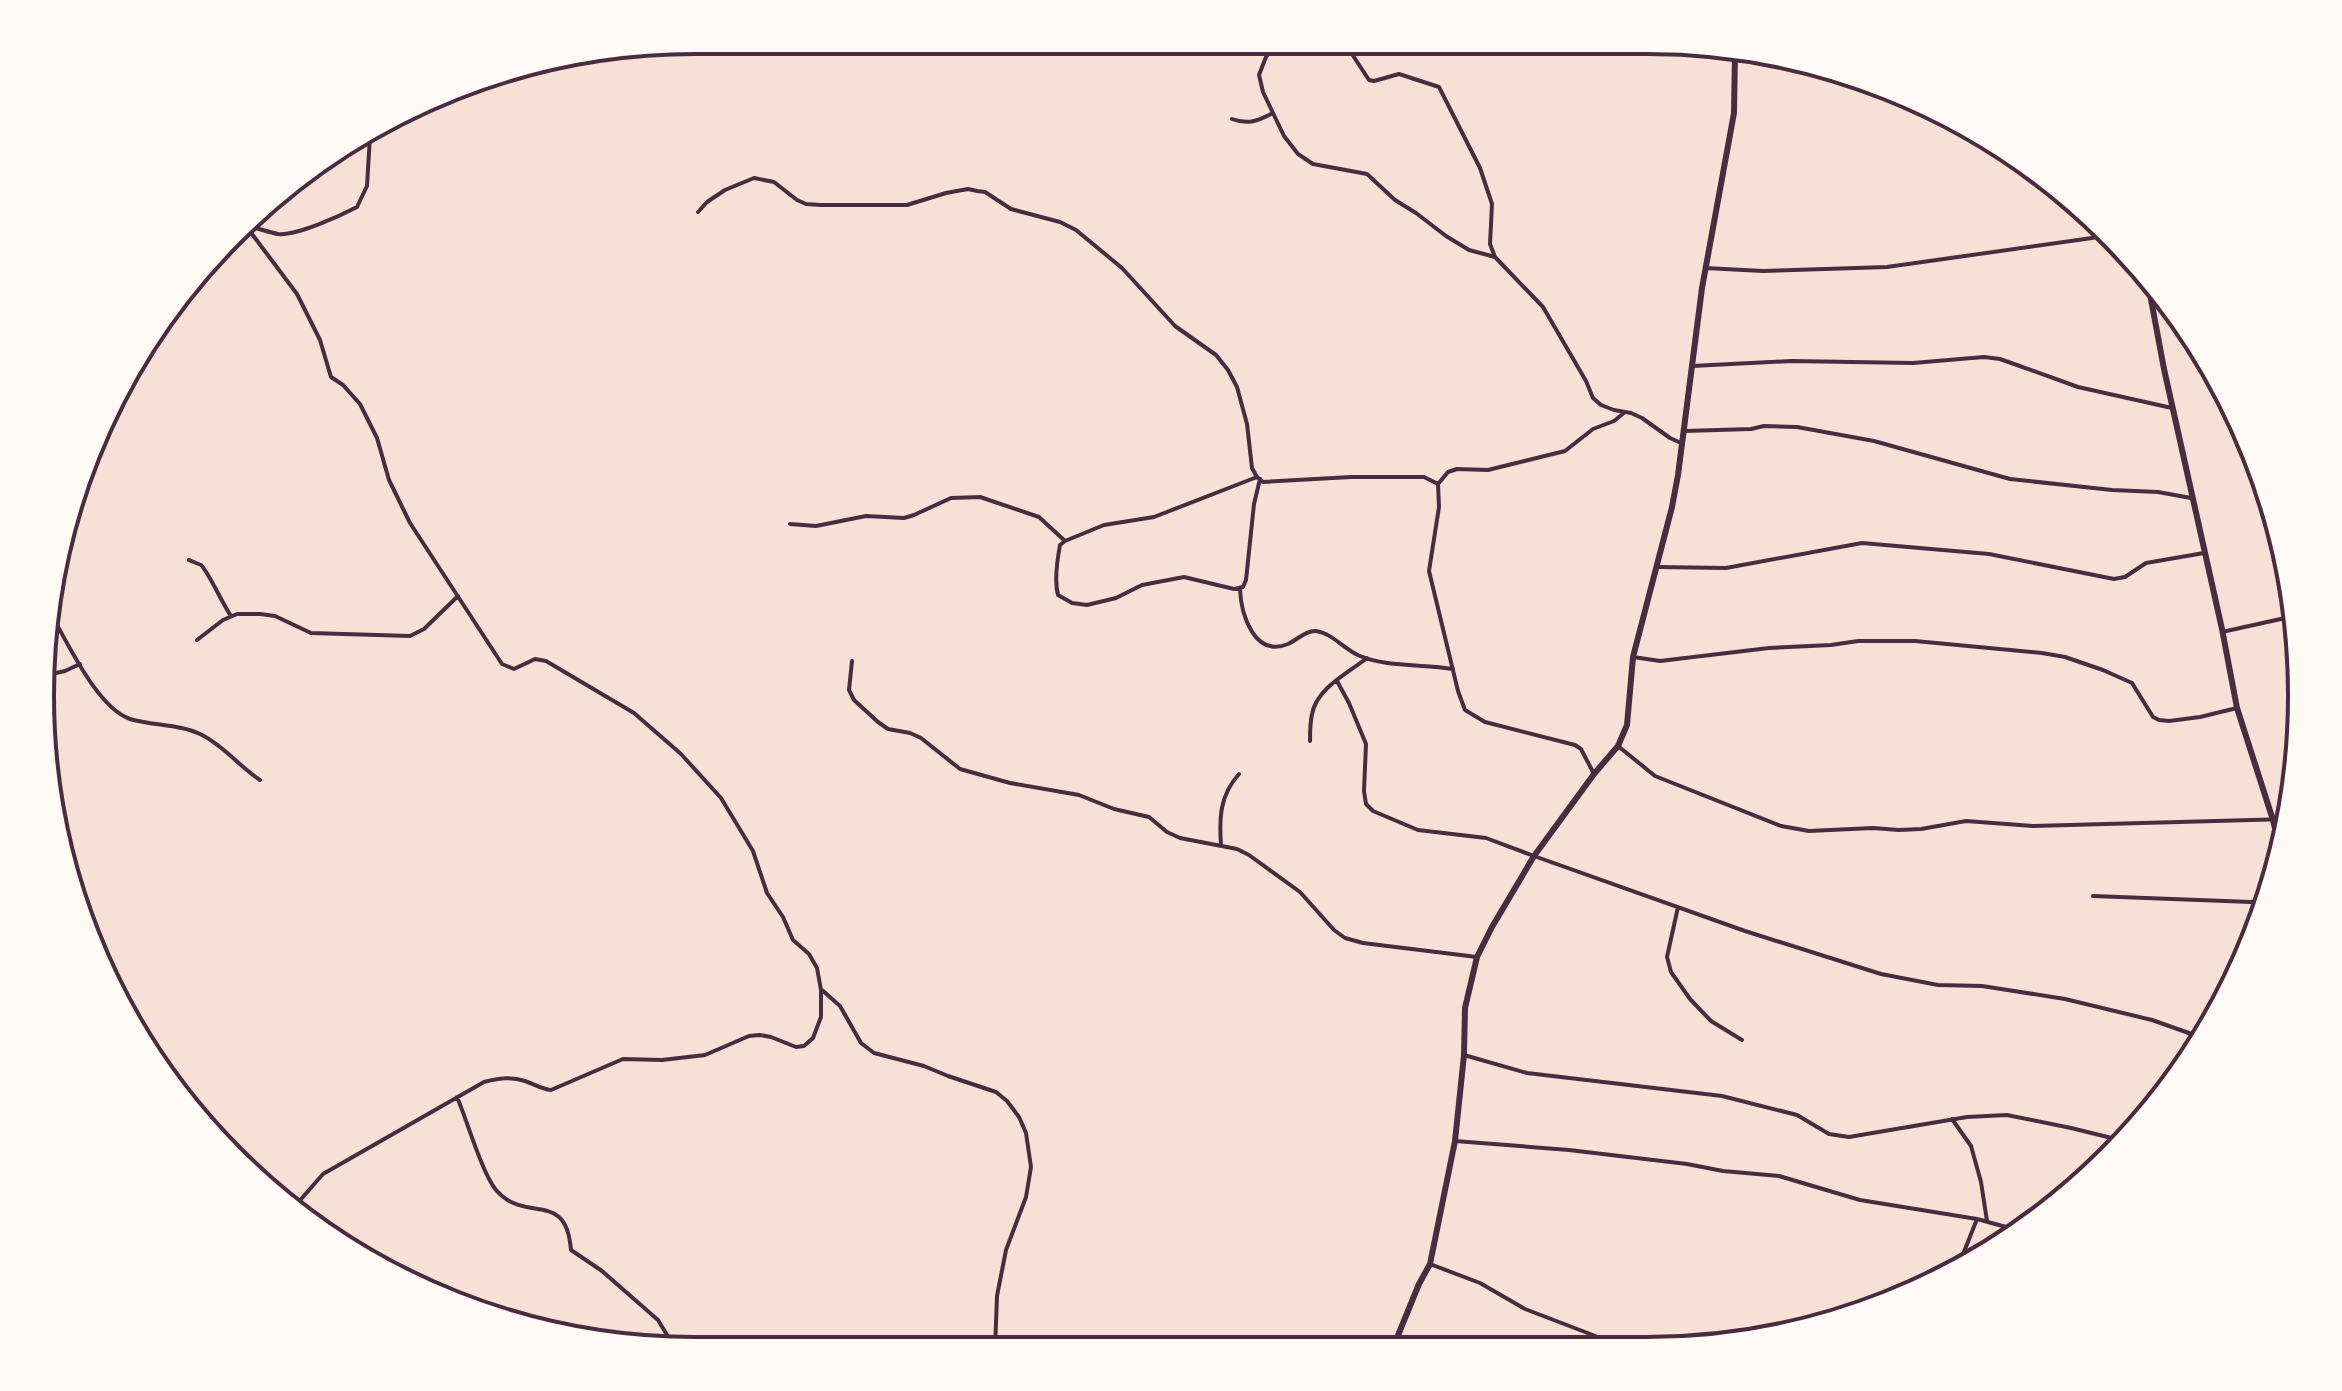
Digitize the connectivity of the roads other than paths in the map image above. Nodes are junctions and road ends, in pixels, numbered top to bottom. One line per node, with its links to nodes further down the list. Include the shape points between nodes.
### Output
1 (1268, 54): 4 (street, via 1259,75)
2 (1352, 54): 11 (street, via 1369,80 1399,74 1439,87 1492,204 1490,244)
3 (1735, 60): 12 (street, via 1734,113)
4 (1273, 113): 5 (street, via 1254,122); 11 (street, via 1306,161 1367,174 1395,200 1469,250)
5 (1232, 119)
6 (370, 143): 8 (street, via 367,186 357,207 290,232)
7 (698, 212): 19 (street, via 725,190 754,178 774,182 806,204 821,205 907,205 968,189 985,192 1011,209 1060,222 1122,268 1175,326 1228,370 1242,404)
8 (256, 229)
9 (251, 233): 28 (street, via 310,316 331,377 360,404 410,523)
10 (2095, 237): 12 (street, via 1887,267)
11 (1495, 257): 16 (street, via 1543,307 1593,398)
12 (1705, 268): 14 (street)
13 (2151, 300): 15 (street)
14 (1692, 366): 15 (street, via 1984,357 2078,387); 17 (street)
15 (2172, 408): 21 (street)
16 (1625, 412): 18 (street); 20 (street, via 1565,451 1488,470 1457,469)
17 (1684, 431): 18 (street); 21 (street, via 1797,427 1874,441 2010,479)
18 (1682, 443): 26 (street)
19 (1258, 478): 20 (street, via 1263,482 1424,477); 23 (street, via 1154,517 1104,525); 27 (street, via 1246,580)
20 (1438, 484): 38 (street, via 1429,571)
21 (2191, 498): 24 (street)
22 (790, 524): 23 (street, via 904,518 951,498 980,497 1039,517)
23 (1065, 541): 27 (street, via 1060,545 1057,591 1072,603 1087,605 1184,577)
24 (2205, 553): 26 (street, via 2146,563 2114,579 1989,554 1862,543 1726,568); 32 (street)
25 (189, 560): 29 (street, via 200,564)
26 (1657, 567): 34 (street)
27 (1240, 589): 35 (street, via 1246,622 1266,645 1278,647 1317,631)
28 (458, 596): 29 (street, via 410,636 323,635 275,616); 56 (street, via 502,664 514,669 535,659 546,661 634,713 681,754 721,798 753,851 767,893 793,940 817,968)
29 (231, 616): 33 (street)
30 (2284, 618): 32 (street)
31 (58, 626): 37 (street)
32 (2222, 632): 41 (street)
33 (197, 640)
34 (1633, 657): 41 (street, via 1660,661 1858,641 1915,641 2042,653 2103,670 2132,683 2159,720); 43 (street, via 1627,725)
35 (1367, 658): 38 (street); 40 (street)
36 (852, 661): 50 (street, via 849,690 854,700 888,729 921,738 960,769 1079,795 1149,817 1180,838)
37 (80, 664): 39 (street); 46 (street, via 114,710 200,734)
38 (1453, 669): 45 (street, via 1465,710 1473,717 1575,745)
39 (55, 673)
40 (1337, 681): 42 (street, via 1317,700); 51 (street, via 1366,744 1364,791 1373,811 1418,830 1486,838)
41 (2237, 708): 47 (street)
42 (1310, 741)
43 (1618, 746): 45 (street); 47 (street, via 1655,776 1781,826 1809,831 1921,829 1966,821 2033,826)
44 (1239, 774): 50 (street, via 1222,803)
45 (1594, 774): 51 (street)
46 (260, 780)
47 (2273, 820): 48 (street); 49 (street)
48 (2276, 820)
49 (2275, 827)
50 (1221, 845): 55 (street, via 1249,855 1300,892 1345,938)
51 (1534, 856): 54 (street); 55 (street)
52 (2093, 896): 53 (street)
53 (2254, 902)
54 (1678, 907): 57 (street, via 1881,974 2065,999); 58 (street, via 1667,957 1671,972 1711,1021)
55 (1477, 957): 59 (street, via 1465,1008)
56 (821, 990): 60 (street, via 821,1017 804,1046 749,1036 705,1055 623,1059 551,1090 501,1078); 71 (street, via 840,1006 861,1043 874,1053 996,1092 1019,1117 1031,1167 1006,1250)
57 (2191, 1034)
58 (1742, 1040)
59 (1464, 1055): 61 (street, via 1527,1073 1722,1096 1797,1115 1829,1134 1849,1137); 63 (street)
60 (457, 1097): 64 (street, via 323,1174); 70 (street, via 495,1188 508,1201 561,1217 571,1250 658,1320)
61 (1952, 1119): 62 (street, via 2007,1115); 66 (street, via 1971,1146)
62 (2111, 1138)
63 (1455, 1141): 65 (street, via 1779,1176 1860,1200); 69 (street)
64 (300, 1200)
65 (1977, 1219): 66 (street); 68 (street)
66 (1987, 1222): 67 (street)
67 (2006, 1227)
68 (1964, 1253)
69 (1430, 1264): 72 (street); 73 (street)
70 (668, 1336)
71 (995, 1337)
72 (1397, 1337)
73 (1598, 1337)

